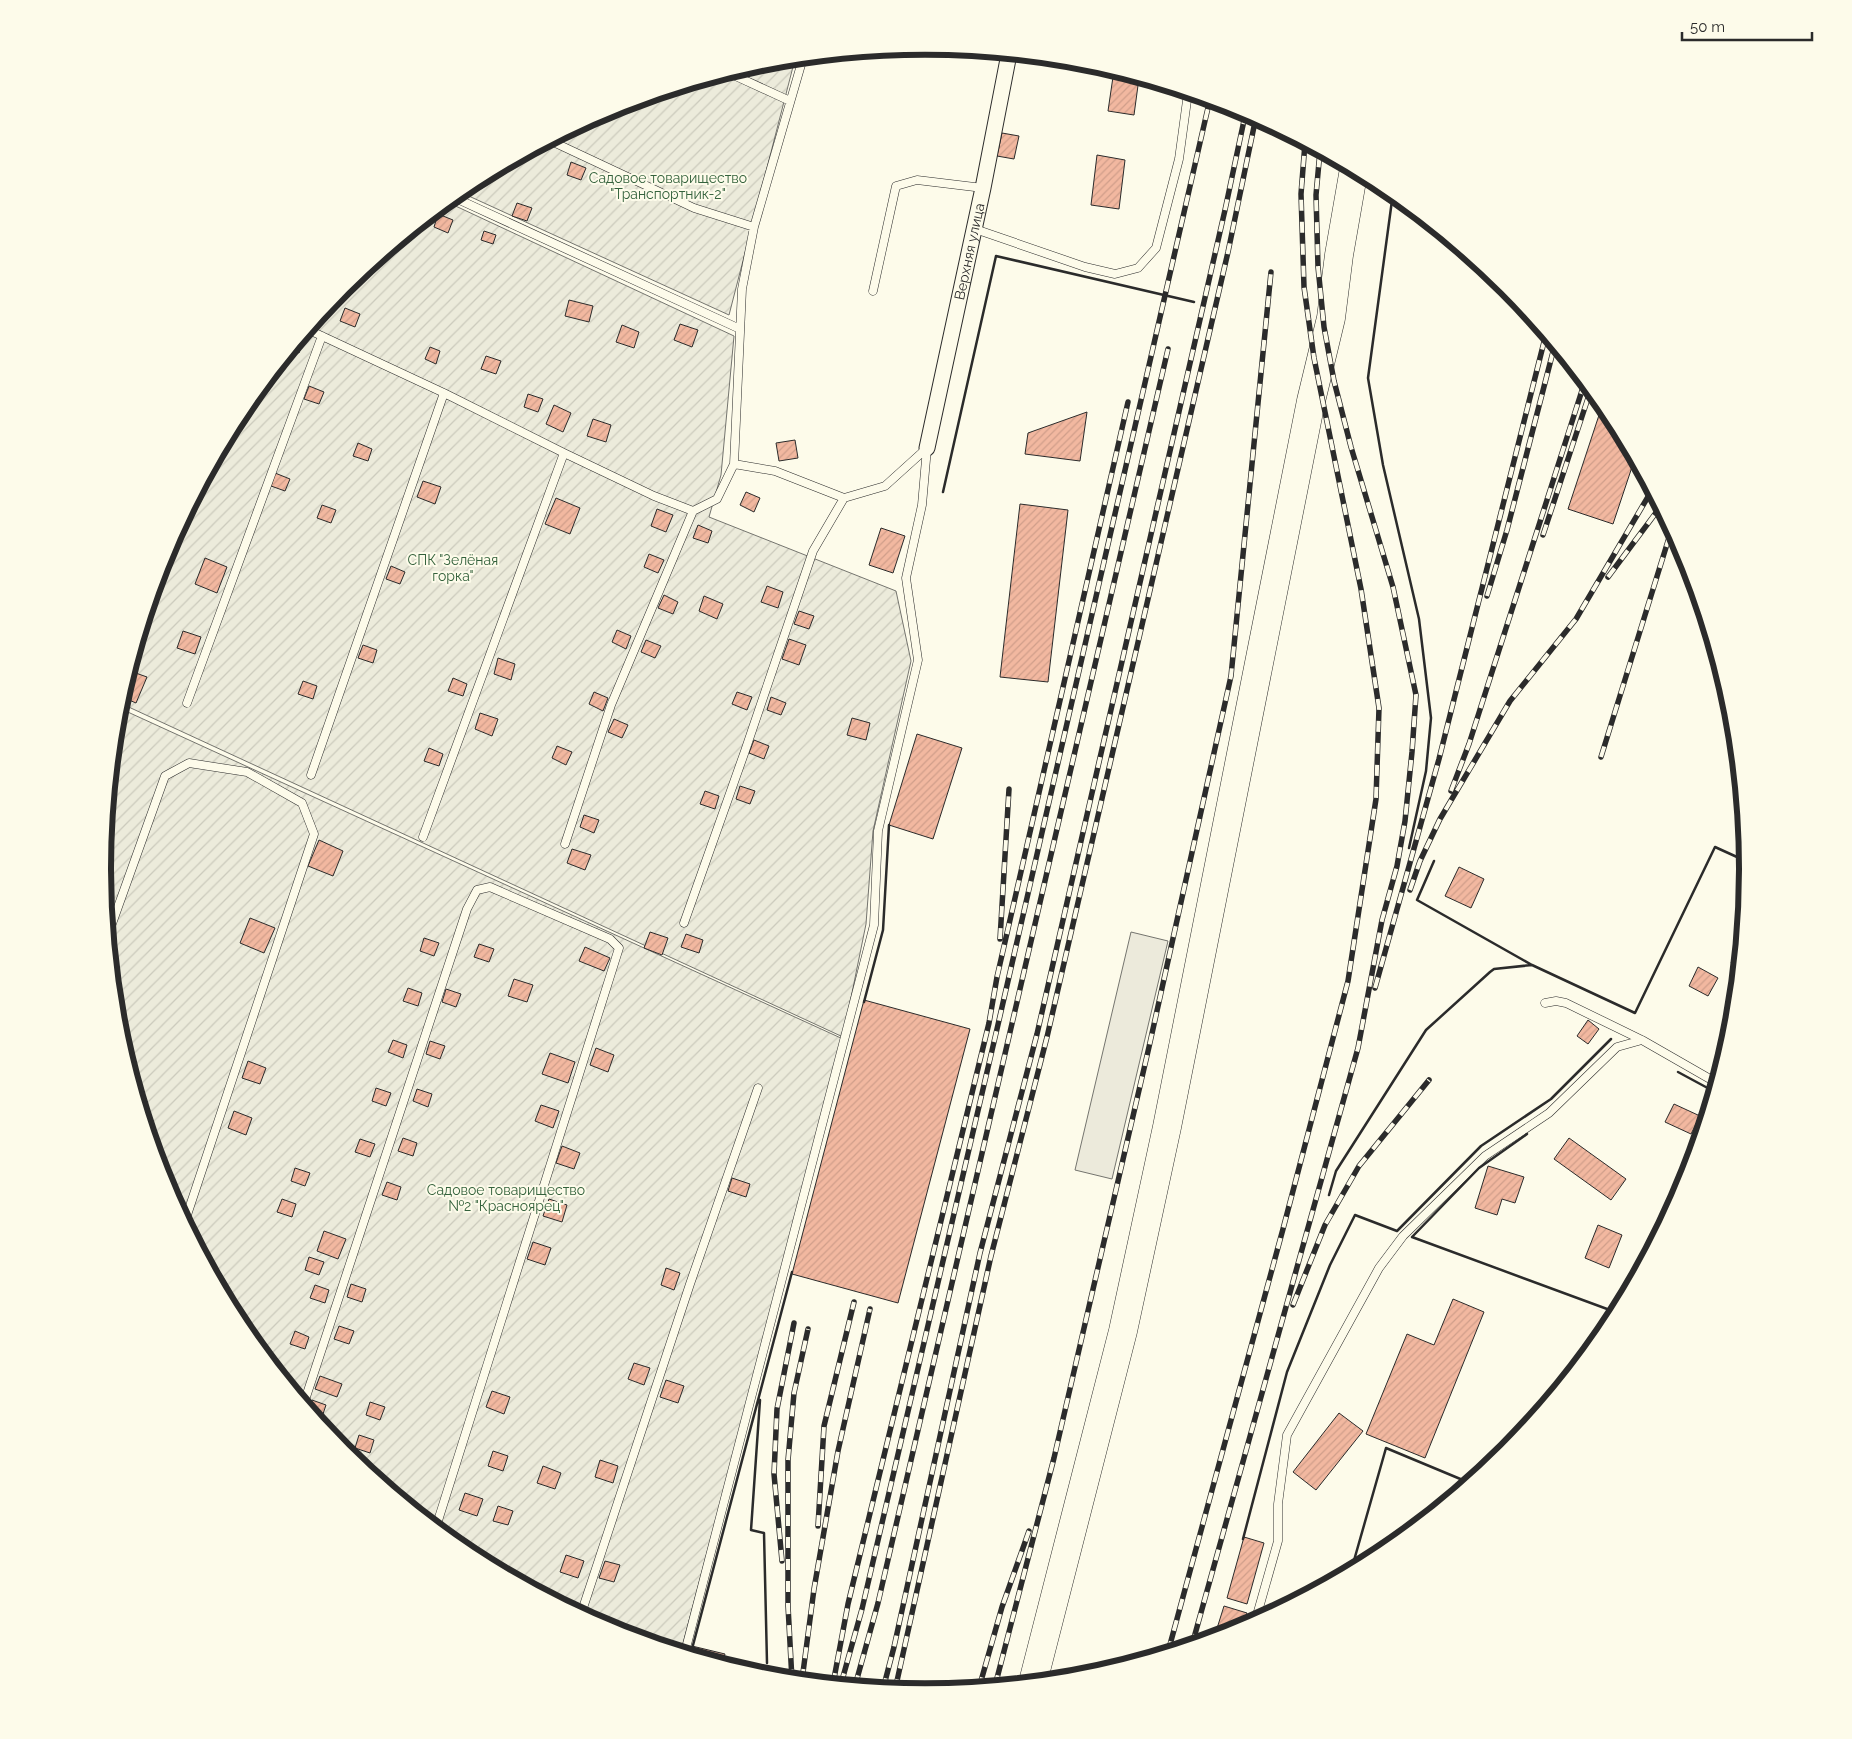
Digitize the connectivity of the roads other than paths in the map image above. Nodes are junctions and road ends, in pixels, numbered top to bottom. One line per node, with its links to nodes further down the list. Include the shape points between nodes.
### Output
1 (1008, 60): 8 (street, Верхняя улица)
2 (801, 65): 5 (lane)
3 (739, 78): 5 (lane)
4 (1187, 98): 11 (lane, via 1179,159 1156,248 1138,268 1115,274 1085,267)
5 (790, 101): 10 (lane)
6 (557, 144): 10 (lane, via 694,208)
7 (1353, 176): 38 (highway, via 1331,318 1309,410 1167,1127 1123,1331)
8 (983, 188): 11 (street, Верхняя улица); 12 (lane, via 917,180 896,186)
9 (461, 201): 13 (lane)
10 (754, 227): 13 (lane, via 742,289)
11 (974, 228): 17 (street, Верхняя улица)
12 (873, 291)
13 (740, 329): 19 (lane)
14 (314, 332): 15 (lane)
15 (322, 336): 16 (lane); 22 (lane)
16 (444, 393): 18 (lane); 23 (lane)
17 (928, 448): 20 (lane, via 885,486); 37 (lane, via 922,505 906,578 918,660 878,831 874,925)
18 (564, 453): 21 (lane); 24 (lane)
19 (734, 464): 20 (lane, via 776,471); 21 (lane, via 717,498)
20 (844, 498): 27 (lane, via 813,551)
21 (693, 511): 25 (lane, via 611,705)
22 (187, 703)
23 (311, 775)
24 (423, 837)
25 (565, 844)
26 (113, 921): 32 (lane, via 164,776 189,763 247,772 302,803 314,834)
27 (684, 923)
28 (1545, 1003): 29 (lane, via 1556,1001 1566,1004)
29 (1642, 1040): 30 (lane); 36 (lane, via 1617,1047 1549,1113 1485,1156 1404,1236 1379,1268 1287,1435 1278,1504 1278,1541)
30 (1713, 1081)
31 (758, 1088): 35 (lane)
32 (188, 1213)
33 (306, 1397): 34 (lane, via 464,918 477,890 490,887 610,939 619,948)
34 (438, 1522)
35 (583, 1608)
36 (1259, 1613)
37 (686, 1648)
38 (1035, 1676)

